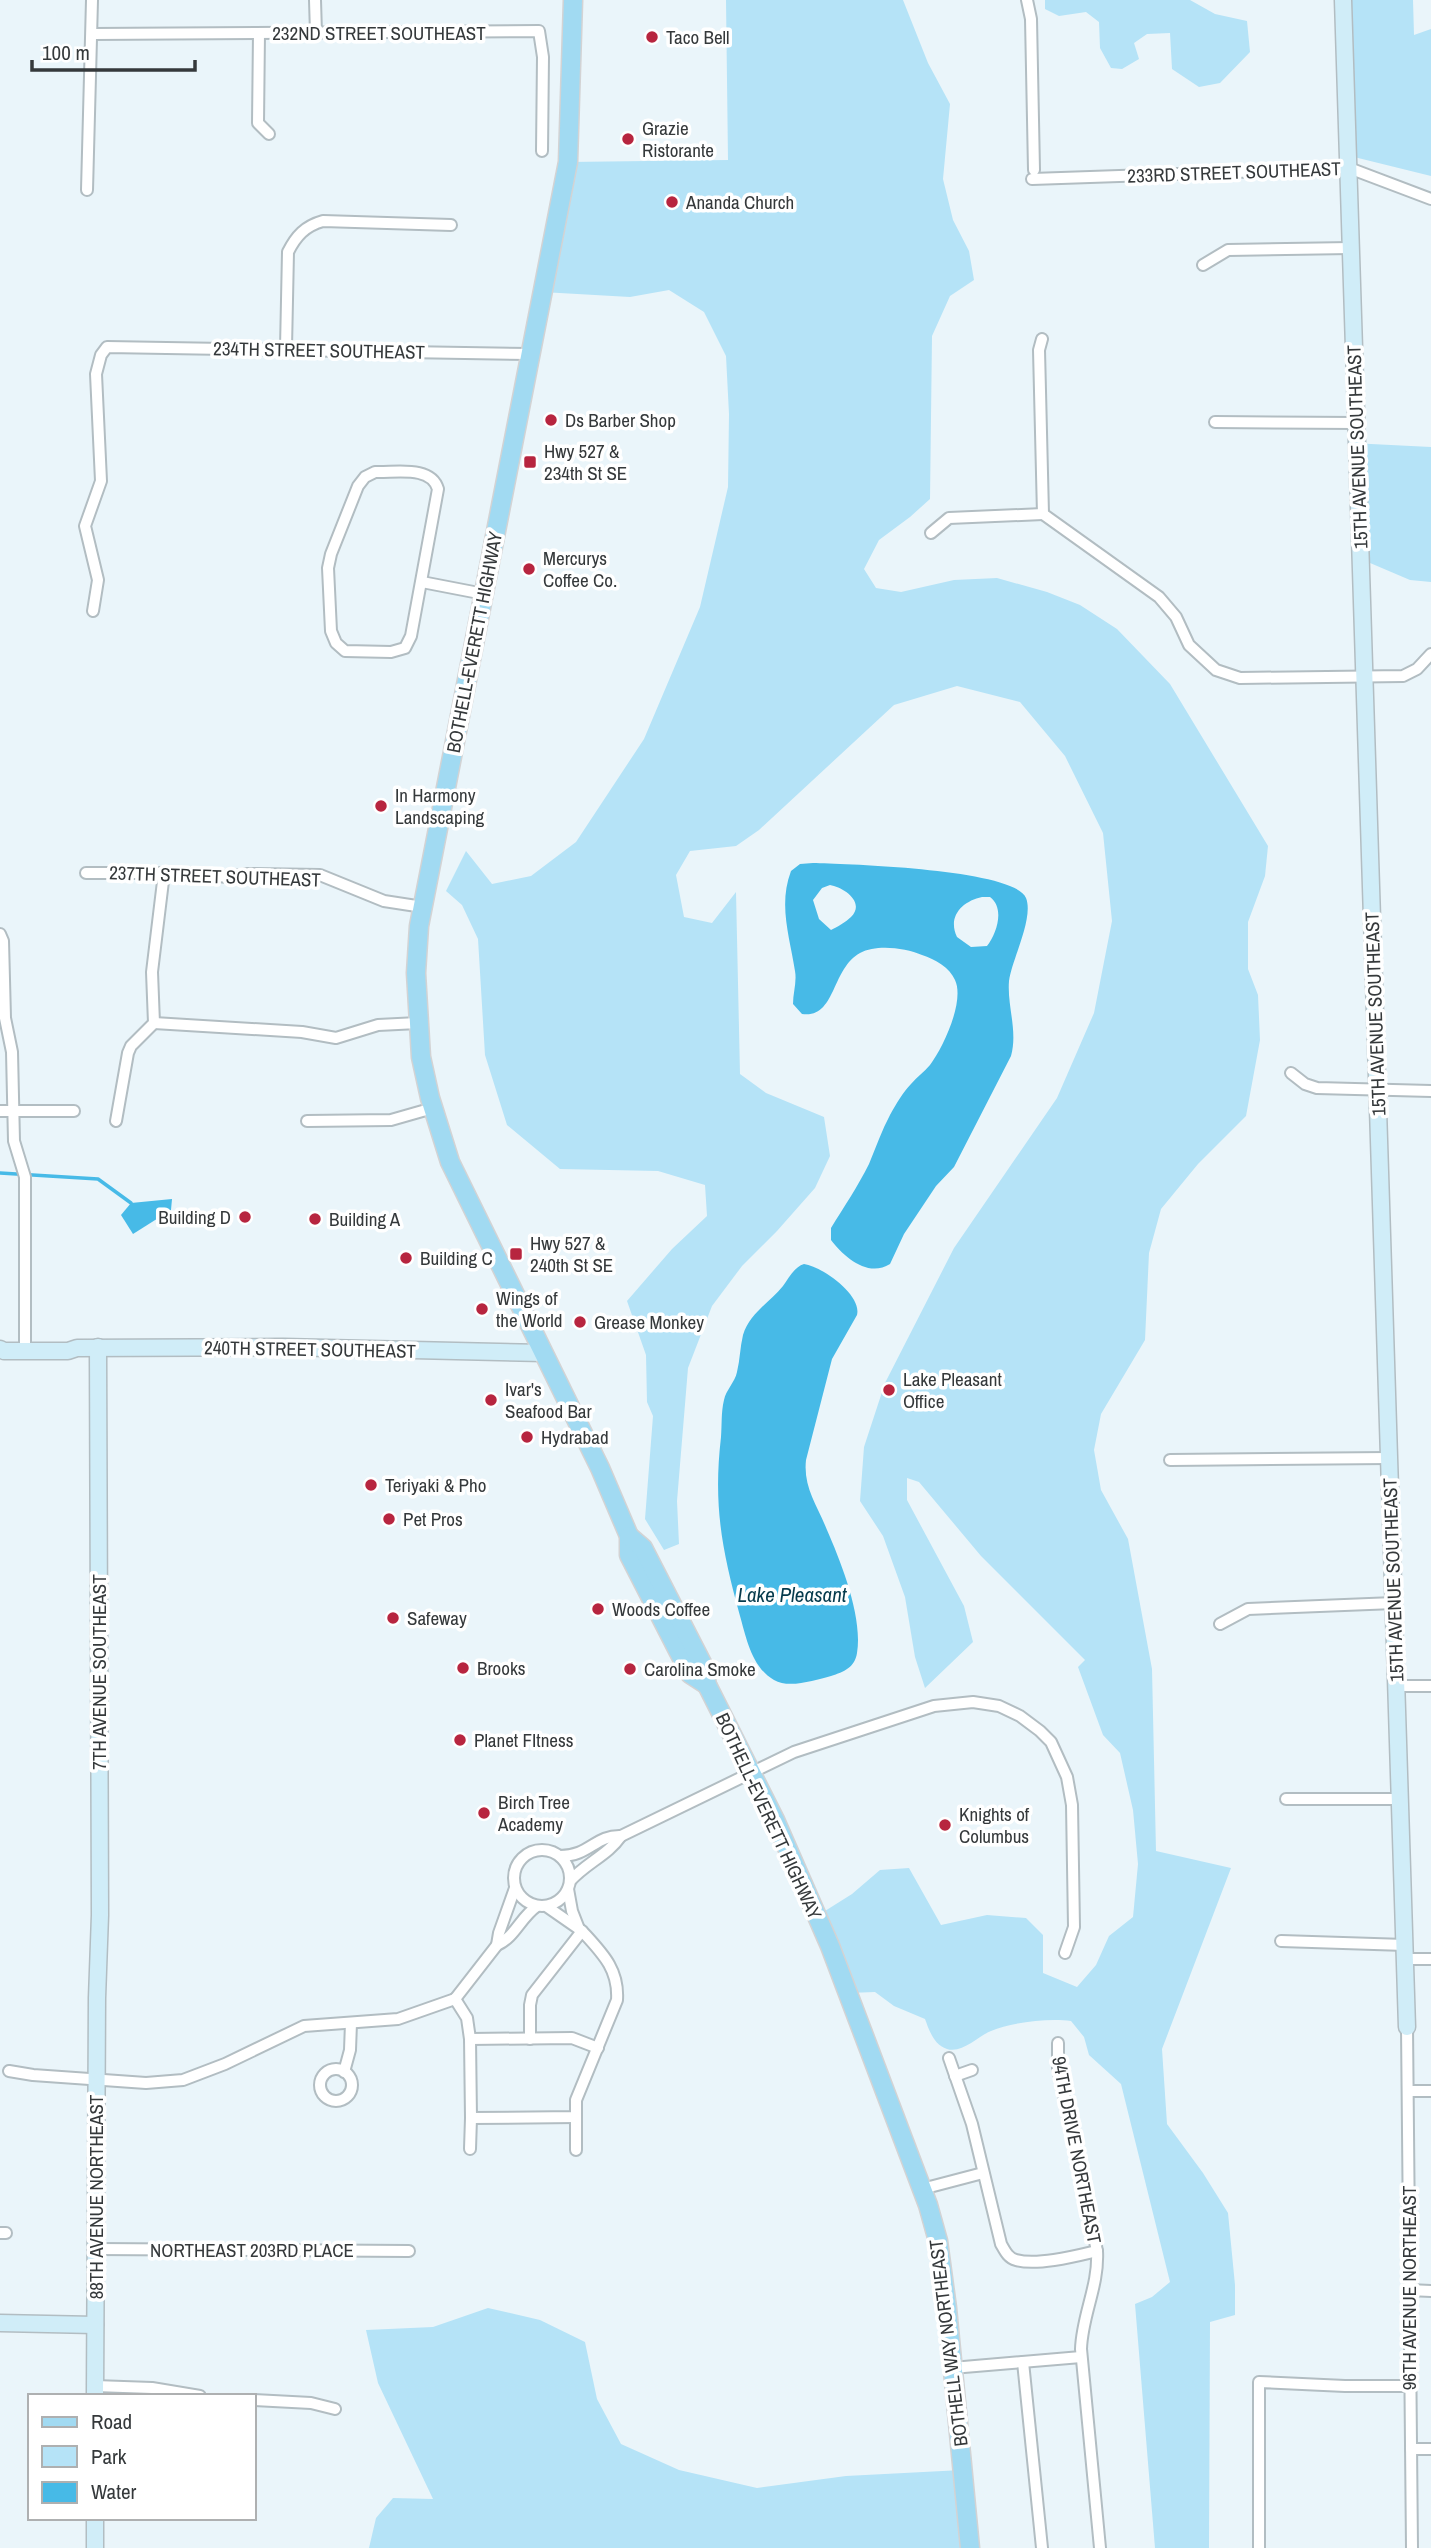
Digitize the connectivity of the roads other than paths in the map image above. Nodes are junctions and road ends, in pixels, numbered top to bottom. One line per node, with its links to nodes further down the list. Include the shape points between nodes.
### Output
1 (92, 0): 8 (street)
2 (315, 0): 7 (street)
3 (573, 0): 19 (main road, BOTHELL-EVERETT HIGHWAY, via 568,162)
4 (1027, 0): 11 (street, 233RD STREET SOUTHEAST, via 1033,174)
5 (1343, 0): 11 (street, 15TH AVENUE SOUTHEAST)
6 (259, 33): 7 (street, 232ND STREET SOUTHEAST); 8 (street, 232ND STREET SOUTHEAST); 9 (street, via 258,123)
7 (316, 33): 10 (street, 232ND STREET SOUTHEAST, via 539,31)
8 (92, 34): 12 (street)
9 (269, 134)
10 (542, 150)
11 (1349, 168): 13 (street, 233RD STREET SOUTHEAST); 15 (street, 15TH AVENUE SOUTHEAST)
12 (87, 190)
13 (1431, 199)
14 (451, 225): 18 (street, via 323,221 299,233 288,252)
15 (1351, 248): 16 (street, via 1228,250); 21 (street, 15TH AVENUE SOUTHEAST)
16 (1203, 265)
17 (1042, 339): 22 (street)
18 (286, 348): 19 (street, 234TH STREET SOUTHEAST); 26 (street, 234TH STREET SOUTHEAST, via 107,347 101,355 96,374 100,481 85,526 98,580)
19 (530, 354): 25 (main road, BOTHELL-EVERETT HIGHWAY)
20 (1215, 422): 21 (street)
21 (1357, 423): 28 (street, 15TH AVENUE SOUTHEAST)
22 (1042, 514): 23 (street, via 949,518); 28 (street, via 1159,597 1176,617 1189,645 1216,670 1240,678)
23 (931, 533)
24 (422, 582): 24 (street, via 405,648 345,651 336,643 331,631 331,554 358,486 375,472 419,473 436,481); 25 (street)
25 (484, 594): 31 (main road, BOTHELL-EVERETT HIGHWAY)
26 (93, 611)
27 (1431, 654): 28 (street, via 1403,676)
28 (1365, 678): 37 (street, 15TH AVENUE SOUTHEAST)
29 (86, 873): 30 (street, 237TH STREET SOUTHEAST)
30 (164, 873): 31 (street, 237TH STREET SOUTHEAST, via 320,875 384,901); 34 (street, via 152,972)
31 (423, 907): 33 (main road, BOTHELL-EVERETT HIGHWAY, via 416,973)
32 (0, 934): 35 (street, via 4,941)
33 (418, 1023): 34 (street, via 378,1025 336,1038); 39 (main road, BOTHELL-EVERETT HIGHWAY)
34 (154, 1024): 43 (street, via 128,1053)
35 (5, 1040): 41 (street)
36 (1291, 1073): 37 (street, via 1317,1088)
37 (1377, 1088): 38 (street); 50 (street, 15TH AVENUE SOUTHEAST)
38 (1431, 1091)
39 (433, 1108): 44 (street, via 391,1121); 49 (main road, BOTHELL-EVERETT HIGHWAY, via 450,1162)
40 (0, 1111): 41 (street)
41 (13, 1111): 42 (street); 45 (street, via 14,1141 24,1172)
42 (74, 1111)
43 (116, 1121)
44 (307, 1121)
45 (25, 1345): 47 (street, 240TH STREET SOUTHEAST); 48 (street, 240TH STREET SOUTHEAST, via 67,1344)
46 (99, 1347): 48 (street, 240TH STREET SOUTHEAST); 49 (street, 240TH STREET SOUTHEAST); 71 (street, 7TH AVENUE SOUTHEAST)
47 (0, 1348): 48 (street, 240TH STREET SOUTHEAST)
48 (75, 1348)
49 (544, 1353): 56 (main road, BOTHELL-EVERETT HIGHWAY, via 629,1536 629,1555 690,1674 707,1685)
50 (1389, 1458): 51 (street); 52 (street, 15TH AVENUE SOUTHEAST)
51 (1170, 1460)
52 (1394, 1603): 53 (street, via 1248,1609); 54 (street, 15TH AVENUE SOUTHEAST)
53 (1220, 1624)
54 (1396, 1686): 55 (street); 57 (street, 15TH AVENUE SOUTHEAST)
55 (1431, 1686)
56 (751, 1772): 59 (street); 67 (main road, BOTHELL-EVERETT HIGHWAY); 69 (street, via 794,1752 934,1706 972,1702 999,1706 1020,1716 1051,1742 1071,1792 1074,1927)
57 (1400, 1799): 58 (street); 68 (street, 15TH AVENUE SOUTHEAST)
58 (1286, 1800)
59 (621, 1836): 60 (street, via 607,1836 585,1852); 61 (street)
60 (560, 1856): 61 (street, via 566,1863); 62 (street, via 543,1849 526,1854 514,1869)
61 (569, 1885): 63 (street, via 555,1903); 64 (street, via 572,1911)
62 (515, 1888): 63 (street, via 528,1902); 66 (street)
63 (541, 1906): 64 (street); 66 (street, via 524,1915 508,1940)
64 (581, 1930): 76 (street, via 532,1994); 78 (street, via 608,1959 618,1986 617,2000)
65 (1281, 1941): 68 (street)
66 (497, 1945): 72 (street)
67 (830, 1946): 92 (main road, BOTHELL WAY NORTHEAST)
68 (1405, 1952): 70 (street); 74 (street, 15TH AVENUE SOUTHEAST)
69 (1065, 1953)
70 (1431, 1959)
71 (97, 1998): 84 (street, 88TH AVENUE NORTHEAST)
72 (455, 1999): 73 (street, via 398,2019); 75 (street, via 467,2018)
73 (351, 2023): 82 (street); 84 (street, via 304,2026 183,2080)
74 (1407, 2027): 85 (street, 96TH AVENUE NORTHEAST)
75 (470, 2039): 76 (street); 88 (street)
76 (530, 2039): 78 (street, via 572,2038)
77 (1058, 2043): 95 (street, 94TH DRIVE NORTHEAST, via 1058,2067)
78 (597, 2048): 87 (street, via 576,2100)
79 (949, 2058): 83 (street)
80 (972, 2070): 83 (street)
81 (9, 2071): 84 (street)
82 (344, 2071)
83 (955, 2076): 91 (street)
84 (97, 2080): 93 (street, 88TH AVENUE NORTHEAST)
85 (1408, 2091): 86 (street); 96 (street, 96TH AVENUE NORTHEAST)
86 (1431, 2091)
87 (576, 2117): 88 (street); 90 (street)
88 (471, 2118): 89 (street)
89 (470, 2149)
90 (576, 2150)
91 (983, 2173): 92 (street); 95 (street, via 1007,2255 1028,2262)
92 (922, 2189): 102 (main road, BOTHELL WAY NORTHEAST, via 938,2241)
93 (96, 2249): 94 (street, NORTHEAST 203RD PLACE); 99 (street, 88TH AVENUE NORTHEAST)
94 (409, 2250)
95 (1097, 2251): 100 (street, 94TH DRIVE NORTHEAST, via 1098,2269 1082,2333)
96 (1409, 2290): 97 (street); 103 (street, 96TH AVENUE NORTHEAST)
97 (1431, 2291)
98 (0, 2323): 99 (street)
99 (94, 2325): 104 (street, 88TH AVENUE NORTHEAST)
100 (1081, 2357): 101 (street); 114 (street, 94TH DRIVE NORTHEAST)
101 (1023, 2362): 102 (street); 113 (street)
102 (953, 2368): 112 (main road, BOTHELL WAY NORTHEAST)
103 (1410, 2386): 108 (street, 96TH AVENUE NORTHEAST); 115 (street, via 1259,2382)
104 (94, 2391): 105 (street, via 152,2388)
105 (188, 2394)
106 (256, 2400): 107 (street)
107 (335, 2409)
108 (1411, 2449): 109 (street); 116 (street, 96TH AVENUE NORTHEAST)
109 (1431, 2449)
110 (94, 2520): 111 (street)
111 (94, 2548)
112 (970, 2548)
113 (1042, 2548)
114 (1100, 2548)
115 (1259, 2548)
116 (1412, 2548)

